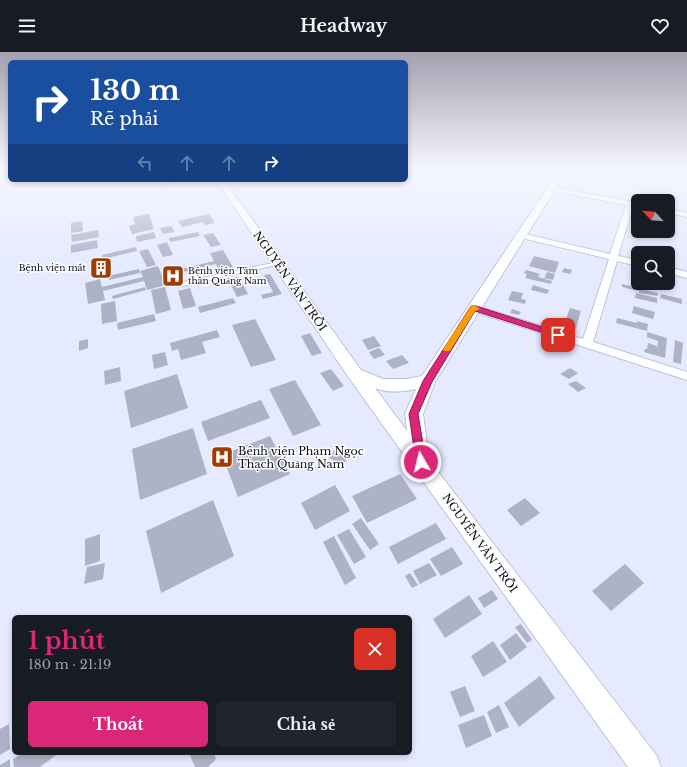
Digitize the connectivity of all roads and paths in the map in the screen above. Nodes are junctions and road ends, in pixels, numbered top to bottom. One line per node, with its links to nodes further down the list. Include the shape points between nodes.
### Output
1 (236, 202): 9 (street, NGUYỄN VĂN TRỖI)
2 (542, 202): 6 (street)
3 (631, 212): 7 (street)
4 (675, 212): 5 (street)
5 (687, 215)
6 (521, 235): 7 (street); 13 (street)
7 (613, 257): 8 (street); 14 (street)
8 (631, 261)
9 (278, 262): 12 (lane); 15 (street, NGUYỄN VĂN TRỖI)
10 (675, 272): 11 (street)
11 (687, 275)
12 (183, 284)
13 (473, 308): 14 (street); 17 (street)
14 (587, 344): 16 (street)
15 (355, 374): 17 (street, via 382,385 408,385); 18 (street, NGUYỄN VĂN TRỖI)
16 (687, 376)
17 (427, 381): 18 (street, via 414,414)
18 (421, 462): 19 (street, NGUYỄN VĂN TRỖI)
19 (646, 767)

